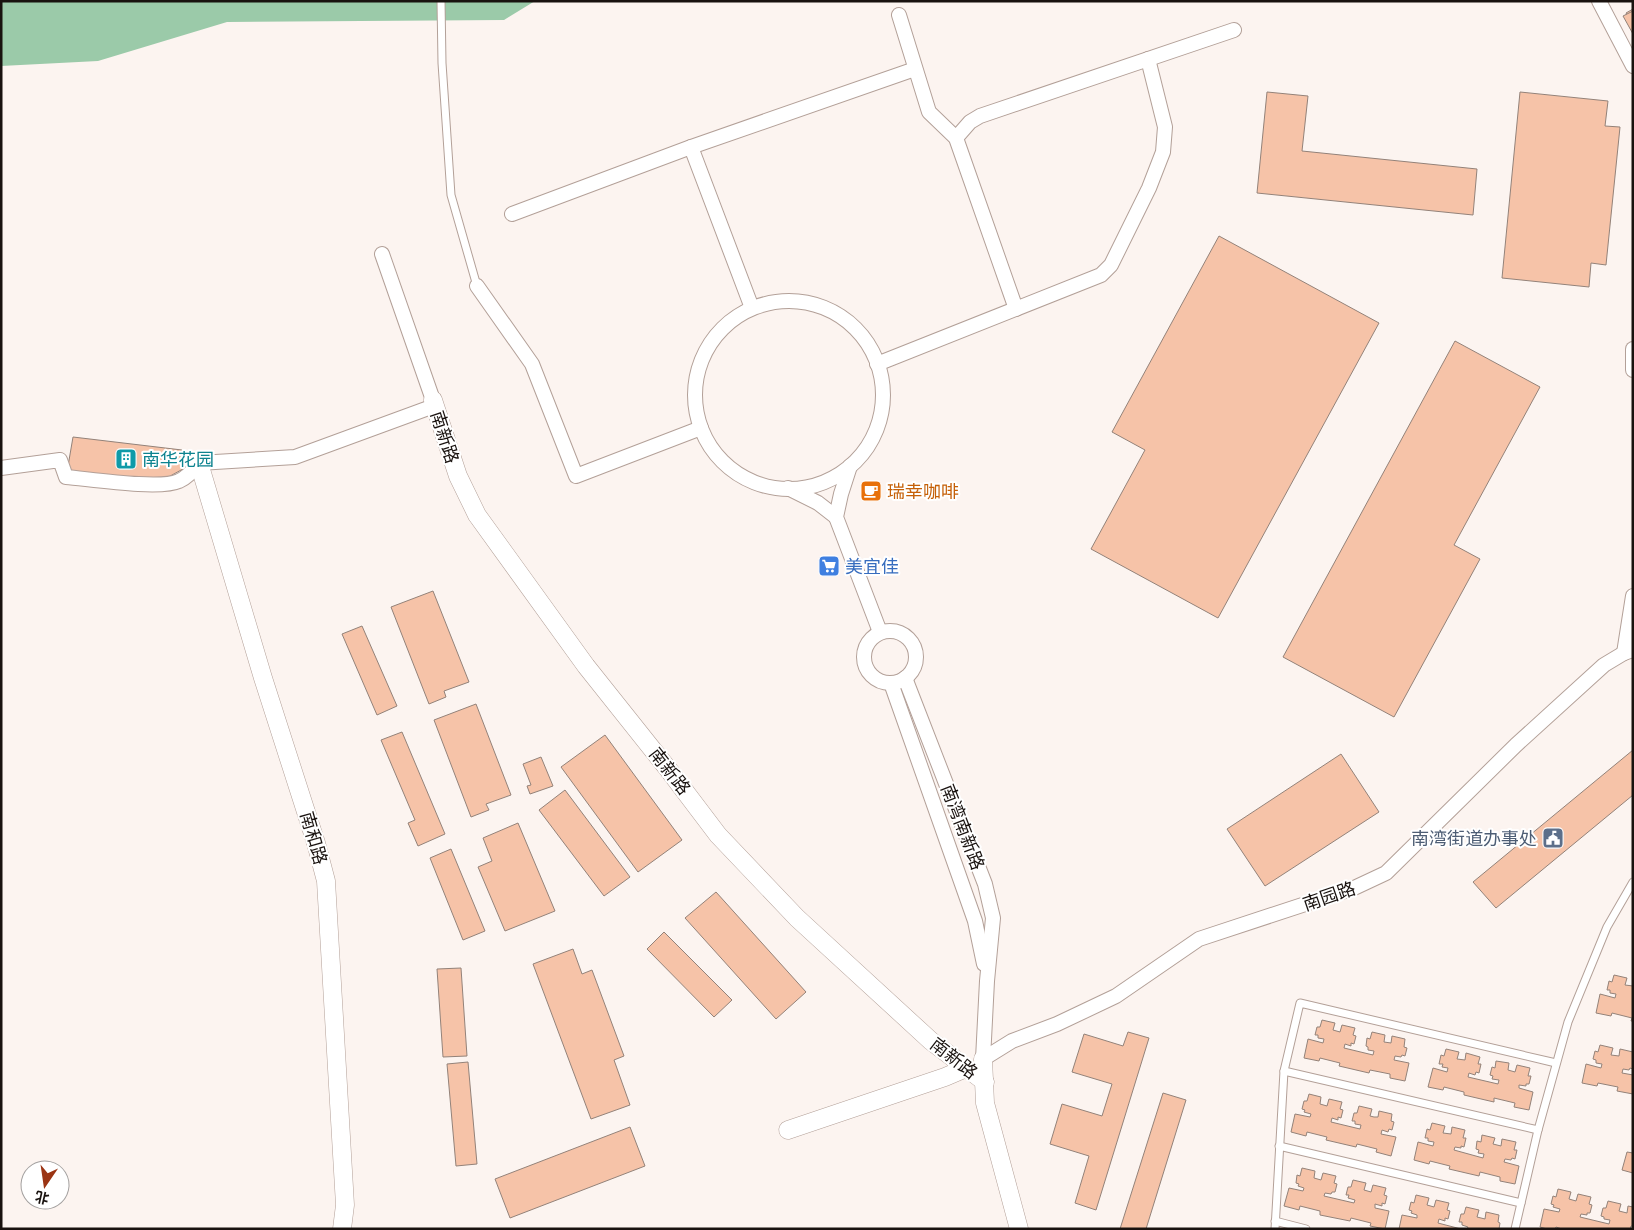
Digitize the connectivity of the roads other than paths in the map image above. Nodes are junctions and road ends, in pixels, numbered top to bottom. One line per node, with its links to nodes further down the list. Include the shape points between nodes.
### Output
1 (441, 1): 12 (lane, via 451,195)
2 (1599, 1): 6 (street)
3 (899, 15): 7 (street)
4 (1234, 30): 5 (street)
5 (1148, 59): 8 (street, via 980,116); 14 (street, via 1165,127 1163,152 1111,266 1101,275)
6 (1633, 66)
7 (915, 68): 8 (street, via 929,112); 9 (street)
8 (956, 138): 14 (street)
9 (691, 147): 10 (street); 13 (street)
10 (512, 214)
11 (382, 254): 18 (street)
12 (477, 286): 19 (street, via 532,364 576,476)
13 (752, 308): 16 (street, via 786,301 830,310 856,329); 19 (street, via 720,331 699,365 694,396)
14 (1016, 309): 16 (street)
15 (1633, 349): 17 (street)
16 (877, 364): 21 (street, via 882,394 878,425 870,442)
17 (1633, 370)
18 (433, 403): 20 (street, via 295,457); 34 (street, 南新路, via 458,476 477,515 586,666 718,835 797,918 931,1041)
19 (701, 428): 23 (street, via 716,454 738,474 765,485)
20 (199, 463): 22 (street, via 181,481 165,485 66,477 60,460); 42 (street, 南和路, via 326,881 346,1205)
21 (850, 466): 23 (street, via 822,482); 24 (street)
22 (1, 468)
23 (788, 488): 24 (street, via 818,503)
24 (836, 517): 26 (street)
25 (1633, 596): 27 (street)
26 (880, 632): 28 (street, via 897,631 911,640 916,649 916,665); 29 (street, via 872,637 864,650 865,664 875,679)
27 (1628, 651): 32 (street, 南园路, via 1604,665 1516,745 1386,873 1354,888 1200,939 1116,996 1012,1041)
28 (906, 678): 29 (street); 31 (street, 南湾南新路, via 985,884 993,918)
29 (890, 683): 31 (street, 南湾南新路, via 975,921)
30 (1633, 882): 33 (lane, via 1607,927 1568,1022)
31 (987, 980): 32 (street, 南湾南新路)
32 (982, 1059): 36 (street, 南湾南新路)
33 (1556, 1063): 35 (lane, via 1300,1003); 38 (lane)
34 (966, 1068): 36 (street, 南新路); 37 (street)
35 (1284, 1071): 38 (lane); 39 (lane)
36 (984, 1082): 43 (street, 南湾南新路, via 985,1103)
37 (788, 1130)
38 (1538, 1130): 40 (lane)
39 (1279, 1146): 40 (lane); 41 (lane)
40 (1521, 1202): 45 (lane)
41 (1275, 1225): 44 (lane)
42 (342, 1229)
43 (1019, 1229)
44 (1306, 1229)
45 (1515, 1229)

